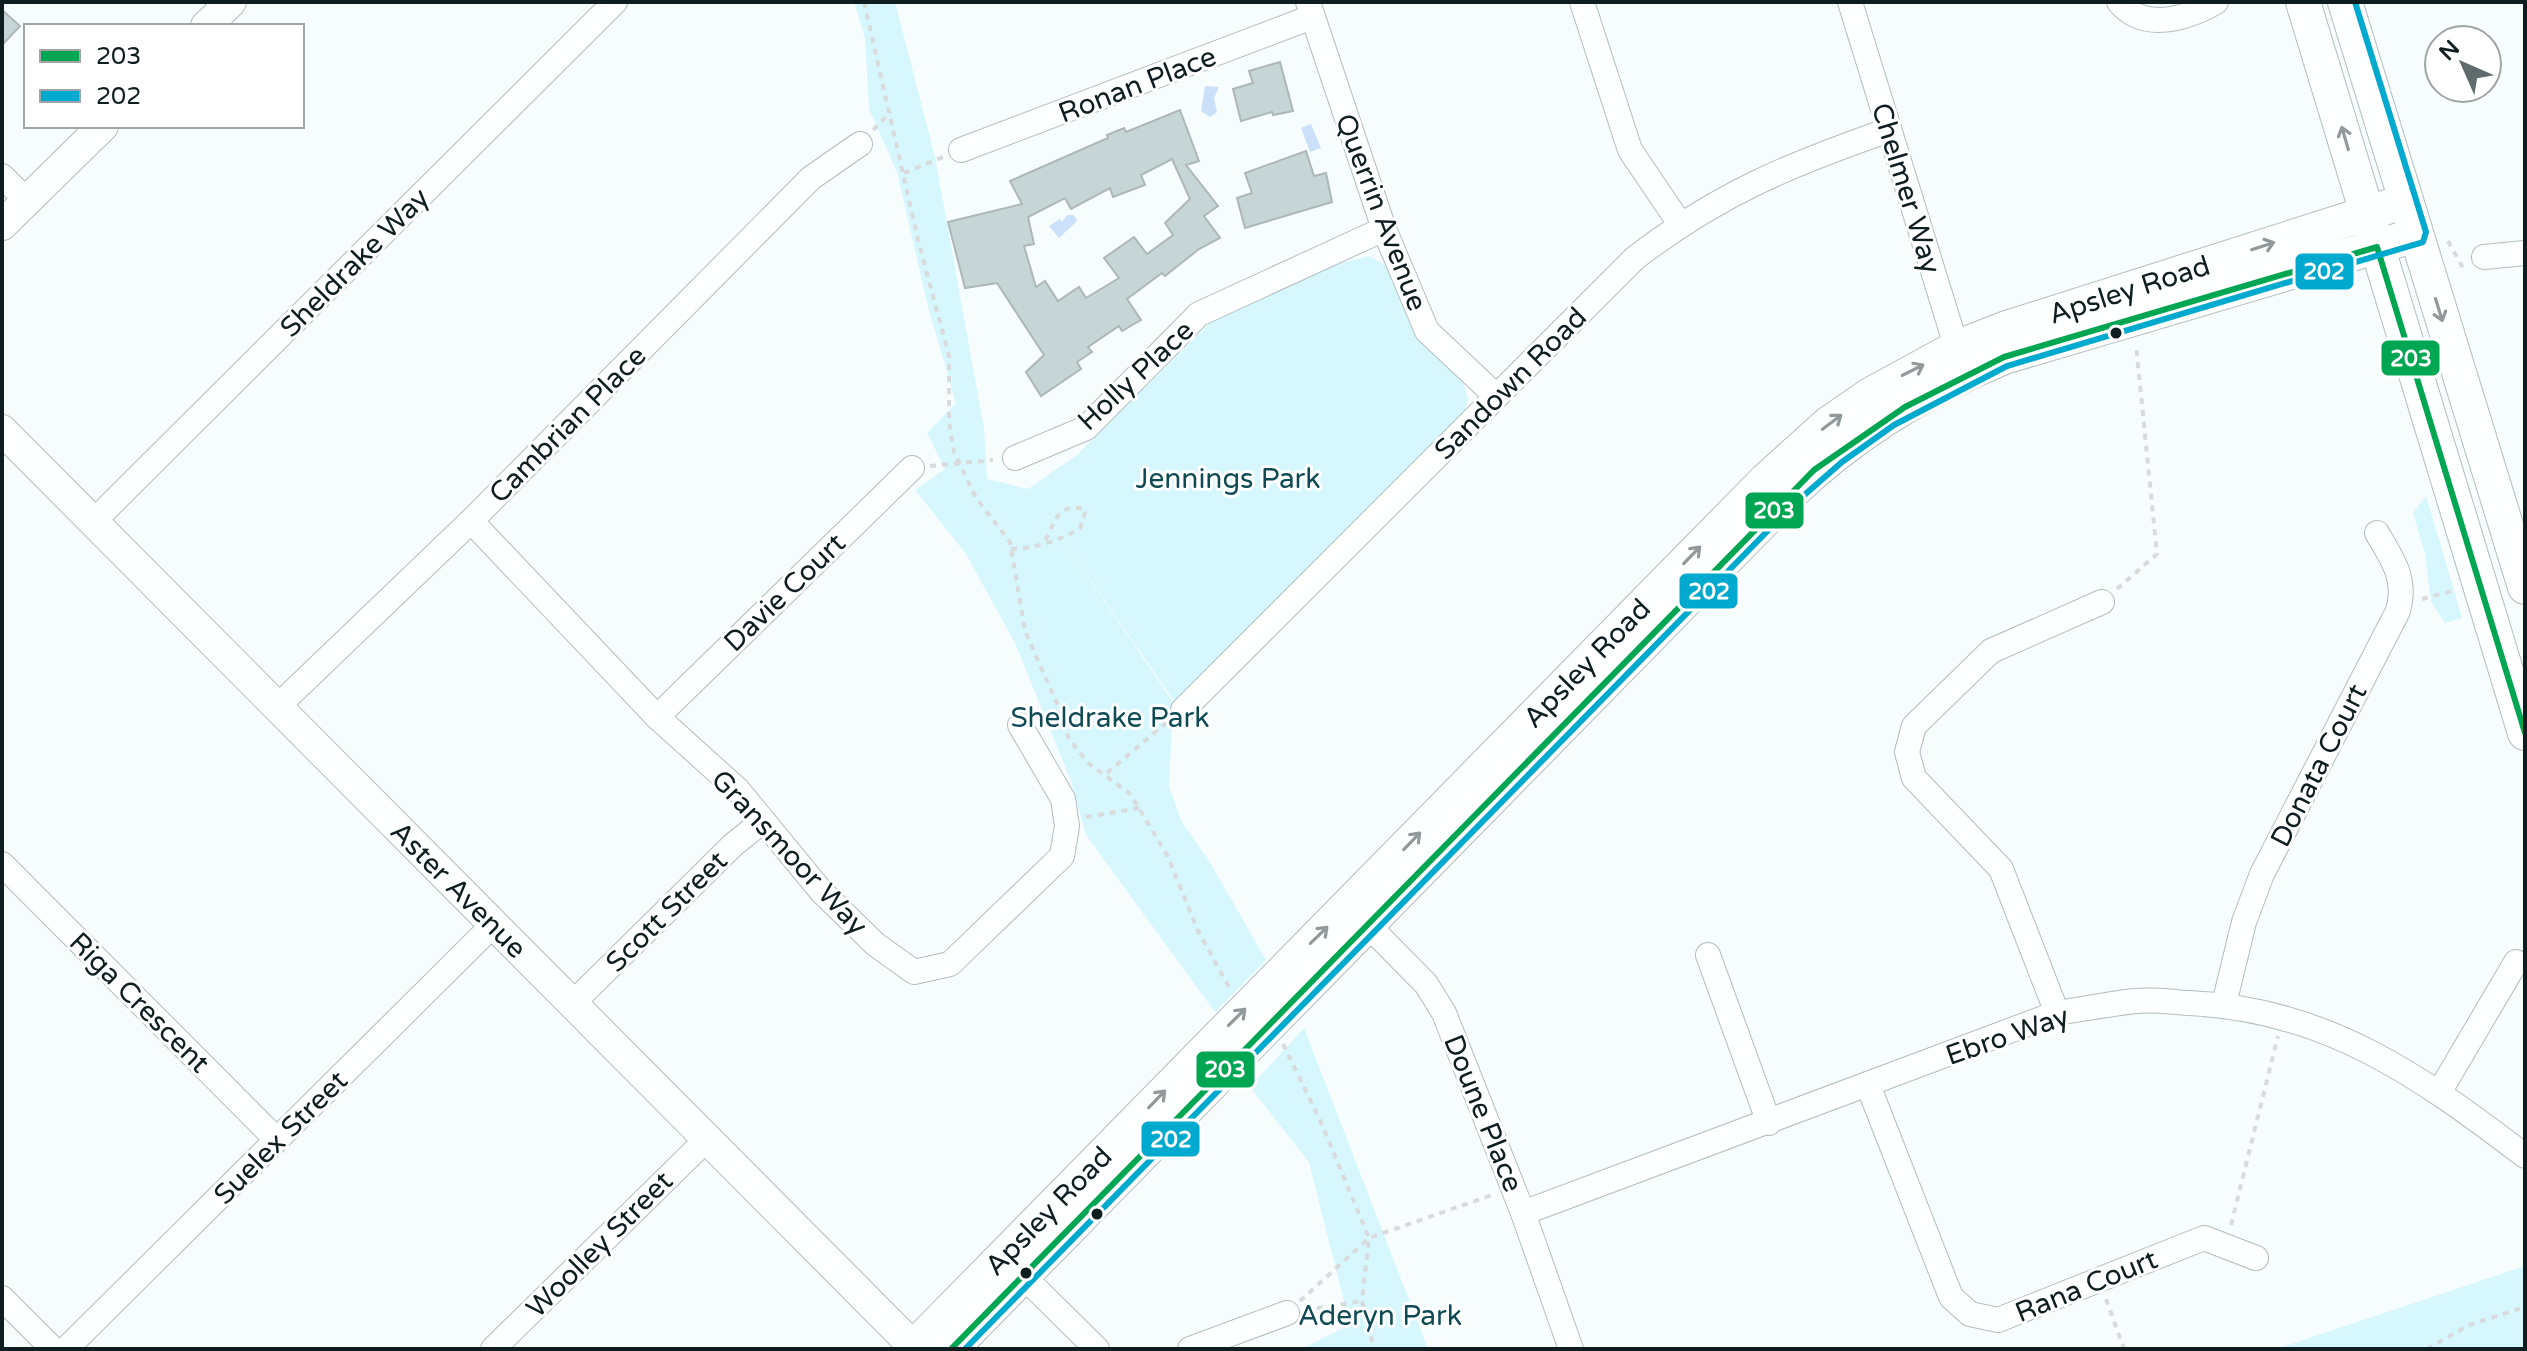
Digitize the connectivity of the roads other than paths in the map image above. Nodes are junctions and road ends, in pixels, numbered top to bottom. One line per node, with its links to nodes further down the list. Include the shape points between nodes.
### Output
1 (231, 2): 10 (street)
2 (615, 2): 31 (street, Sheldrake Way)
3 (1582, 2): 19 (street, via 1630,150)
4 (1850, 2): 12 (street, Chelmer Way)
5 (2119, 2): 6 (street, via 2129,14 2160,21 2197,13)
6 (2216, 2)
7 (2303, 2): 18 (main road, one-way to 7)
8 (2345, 2): 17 (main road)
9 (1310, 10): 14 (street, Ronan Place); 21 (street, Querrin Avenue)
10 (208, 24)
11 (101, 128): 16 (street)
12 (1889, 130): 19 (street, Sandown Road, via 1768,175); 26 (street, Chelmer Way)
13 (860, 144): 32 (street, Cambrian Place, via 811,178)
14 (961, 150)
15 (2, 176): 16 (street)
16 (27, 201): 20 (street)
17 (2406, 201): 18 (main road, Apsley Road); 22 (main road)
18 (2367, 213): 23 (main road); 26 (main road, Apsley Road, one-way to 18, via 2004,329)
19 (1680, 224): 27 (street, Sandown Road, via 1635,258)
20 (2, 225)
21 (1384, 229): 27 (street, Querrin Avenue, via 1427,331); 29 (street, Holly Place, via 1199,314 1086,428)
22 (2431, 236): 23 (main road, Apsley Road); 34 (main road, one-way to 34)
23 (2377, 247): 26 (main road, Apsley Road); 40 (main road)
24 (2525, 253): 25 (street)
25 (2474, 262)
26 (1963, 360): 43 (main road, Apsley Road, via 1814,470)
27 (1496, 396): 37 (street, Sandown Road)
28 (2, 430): 31 (street, Aster Avenue)
29 (1015, 458)
30 (912, 468): 38 (street, Davie Court)
31 (94, 521): 36 (street, Aster Avenue)
32 (471, 521): 36 (street, Cambrian Place); 38 (street, Gransmoor Way)
33 (2377, 533): 48 (street, Donata Court, via 2403,592 2262,874)
34 (2525, 587)
35 (2102, 602): 49 (street, via 1991,651 1914,726 1907,752 1914,778 2001,869)
36 (277, 707): 44 (street, Aster Avenue)
37 (1183, 710)
38 (657, 717): 41 (street, Gransmoor Way, via 738,790)
39 (1020, 725): 41 (street, Gransmoor Way, via 1063,799 1067,826 1062,856 950,964 914,972 875,944 821,891)
40 (2525, 733)
41 (763, 821): 47 (street, Scott Street)
42 (2, 864): 53 (street, Riga Crescent)
43 (1358, 915): 56 (street, Doune Place, via 1436,998); 58 (main road, Apsley Road); 61 (main road, Apsley Road, one-way to 43)
44 (493, 925): 47 (street, Aster Avenue); 53 (street, Suelex Street)
45 (1708, 955): 52 (street)
46 (2516, 962): 51 (street)
47 (572, 1004): 54 (street, Aster Avenue)
48 (2224, 1004): 49 (street, Ebro Way, via 2137,1001); 51 (street, Ebro Way, via 2342,1036)
49 (2057, 1013): 50 (street, Ebro Way)
50 (1868, 1085): 52 (street, Ebro Way); 57 (street, Rana Court, via 1951,1297 1970,1314 1998,1320 2204,1238)
51 (2440, 1091): 55 (street, Ebro Way)
52 (1769, 1123): 56 (street, Ebro Way)
53 (277, 1140): 63 (street, Suelex Street)
54 (706, 1140): 61 (street, Aster Avenue); 64 (street, Woolley Street)
55 (2525, 1156)
56 (1523, 1213): 68 (street, Doune Place)
57 (2256, 1258)
58 (1023, 1276): 65 (main road, Apsley Road); 66 (street)
59 (2, 1298): 62 (street)
60 (1287, 1313): 67 (street)
61 (914, 1348)
62 (53, 1349)
63 (66, 1349)
64 (493, 1349)
65 (951, 1349)
66 (1097, 1349)
67 (1190, 1349)
68 (1571, 1349)

